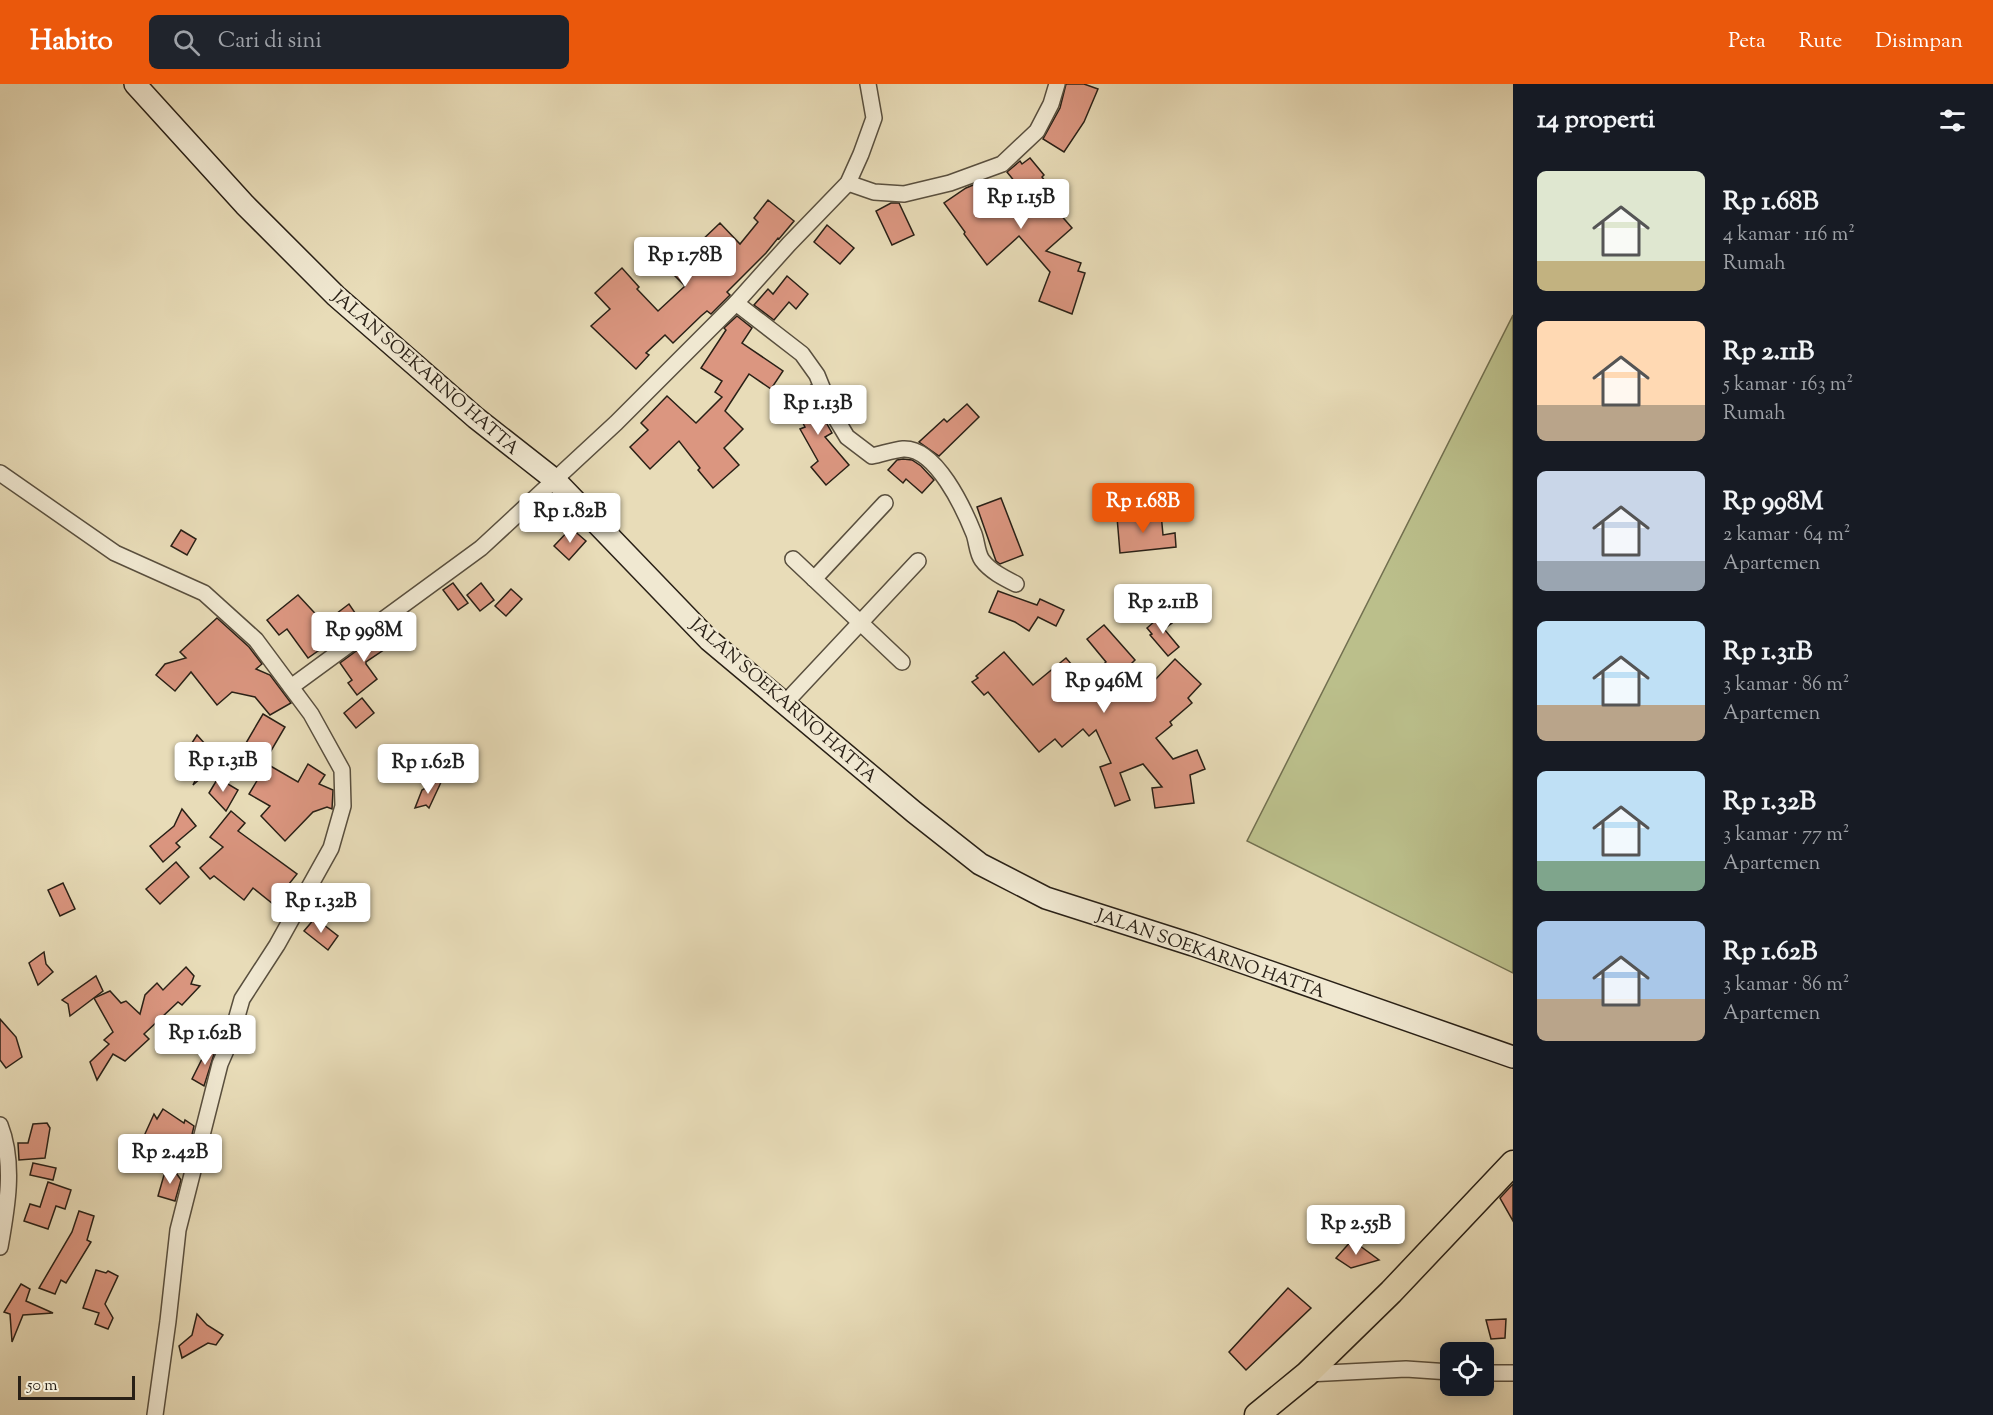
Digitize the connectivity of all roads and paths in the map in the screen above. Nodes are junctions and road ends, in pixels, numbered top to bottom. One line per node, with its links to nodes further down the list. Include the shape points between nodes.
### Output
1 (135, 84): 7 (street, JALAN SOEKARNO HATTA, via 244,205 336,296 476,418)
2 (868, 84): 4 (street, via 874,117)
3 (1057, 84): 4 (street, via 1037,131 1002,164 904,194 874,192)
4 (848, 183): 5 (street)
5 (736, 303): 7 (street); 12 (street, via 802,354 817,375 847,437 872,456 906,448 926,457 942,472 965,512 981,559)
6 (0, 473): 15 (street, via 116,553 204,593 256,640)
7 (555, 480): 15 (street, via 481,548); 16 (street, JALAN SOEKARNO HATTA, via 709,640)
8 (885, 503): 11 (street)
9 (793, 559): 11 (street)
10 (918, 561): 13 (street)
11 (814, 579): 13 (street)
12 (1016, 584)
13 (861, 623): 14 (street); 16 (street)
14 (902, 662)
15 (291, 687): 25 (street, via 342,770 343,806 331,848 242,999 220,1064 177,1230)
16 (785, 704): 17 (street, JALAN SOEKARNO HATTA, via 980,864 1046,898 1193,945)
17 (1513, 1058)
18 (0, 1125): 20 (street, via 6,1141 9,1202)
19 (1513, 1163): 24 (main road)
20 (0, 1247)
21 (1440, 1371): 24 (street, via 1406,1369)
22 (1494, 1373): 23 (street)
23 (1513, 1373)
24 (1307, 1374): 26 (main road)
25 (155, 1415)
26 (1257, 1415)

